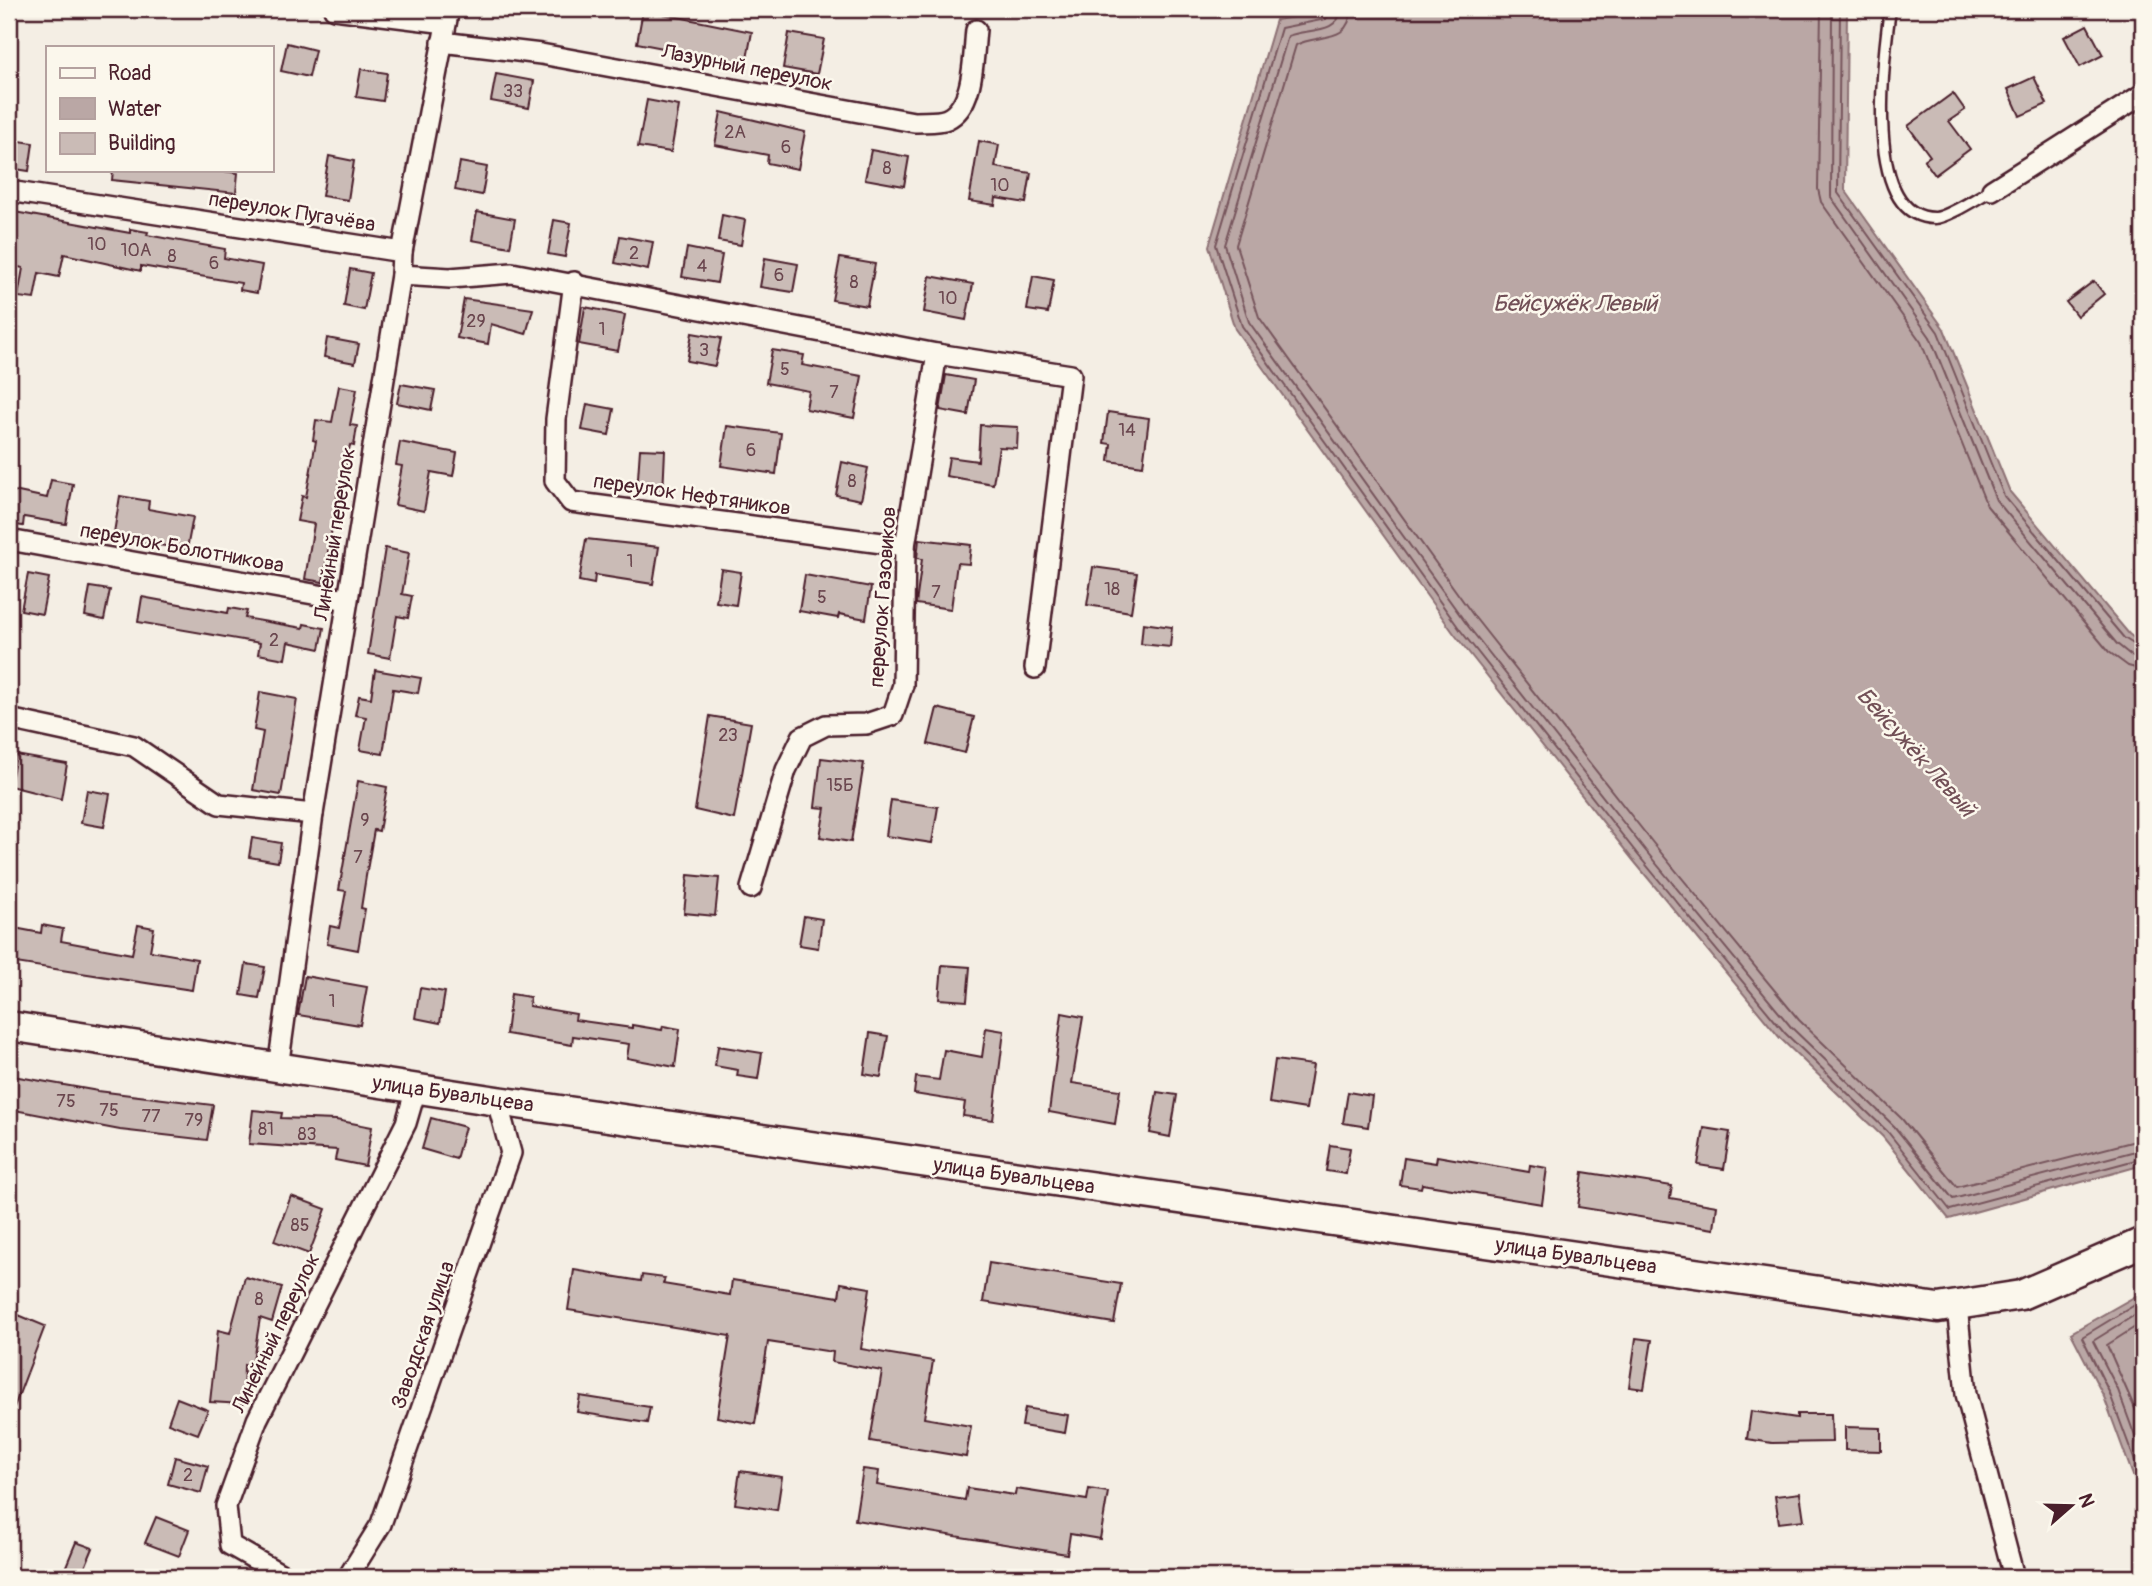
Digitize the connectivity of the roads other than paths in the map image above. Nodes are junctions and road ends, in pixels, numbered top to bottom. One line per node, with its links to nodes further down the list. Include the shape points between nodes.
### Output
1 (334, 9): 3 (street, Лазурный переулок)
2 (1891, 9): 6 (lane, via 1881,72 1886,173 1902,202 1919,215 1937,219)
3 (446, 25): 4 (street, Лазурный переулок, via 541,54 914,121 945,121 960,110 970,78); 8 (street, Линейный переулок)
4 (976, 30)
5 (2143, 94): 6 (street)
6 (1992, 190)
7 (9, 191): 8 (street, переулок Пугачёва)
8 (402, 252): 9 (street, Линейный переулок)
9 (401, 275): 10 (street, via 450,278 512,272); 14 (street, Линейный переулок)
10 (574, 282): 11 (street); 13 (street, переулок Нефтяников, via 556,419 555,481 571,502)
11 (937, 355): 13 (street, переулок Газовиков); 15 (street, via 1071,375)
12 (9, 540): 14 (street, переулок Болотникова)
13 (905, 546): 18 (street, переулок Газовиков, via 903,685 893,715 866,724 826,725 802,737 786,770)
14 (347, 600): 17 (street, Линейный переулок)
15 (1035, 668)
16 (9, 719): 17 (street, via 134,746 219,804)
17 (313, 814): 20 (street, Линейный переулок)
18 (751, 888)
19 (9, 1026): 20 (street, улица Бувальцева)
20 (278, 1068): 21 (street, улица Бувальцева)
21 (416, 1089): 22 (street, улица Бувальцева); 25 (street, Линейный переулок, via 406,1123 257,1420 226,1506 230,1545)
22 (497, 1101): 24 (street, улица Бувальцева, via 1938,1308); 26 (street, Заводская улица, via 511,1153 381,1524)
23 (2143, 1242): 24 (street, улица Бувальцева, via 2021,1295)
24 (1957, 1306): 27 (street, via 1966,1394)
25 (286, 1577)
26 (348, 1577)
27 (2014, 1577)

